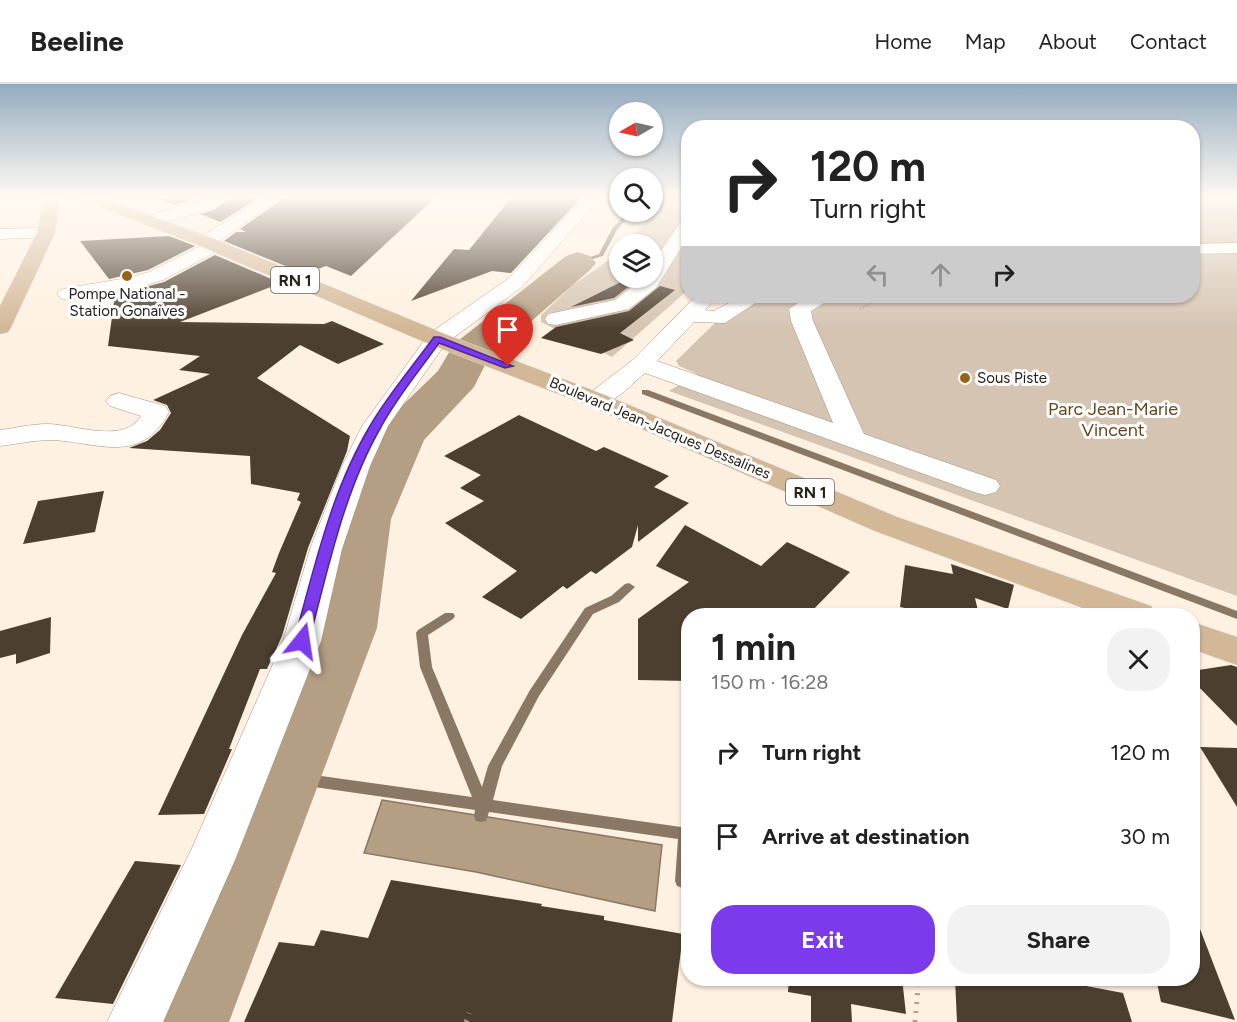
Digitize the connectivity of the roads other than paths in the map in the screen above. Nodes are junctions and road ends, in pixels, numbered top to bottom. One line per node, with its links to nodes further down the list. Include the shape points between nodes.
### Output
1 (42, 241): 15 (main road)
2 (202, 241): 6 (main road, Boulevard Jean-Jacques Dessalines / RN 1)
3 (215, 241): 6 (street)
4 (554, 241): 16 (street)
5 (677, 241): 14 (street, via 649,284 622,305)
6 (210, 244): 9 (street, via 156,276); 16 (main road, Boulevard Jean-Jacques Dessalines / RN 1)
7 (1200, 247): 8 (street)
8 (1237, 248)
9 (67, 294)
10 (701, 303): 13 (street)
11 (744, 303): 13 (street, via 717,318)
12 (810, 303): 21 (street, via 800,309 802,321)
13 (691, 315): 17 (street)
14 (556, 319)
15 (0, 327)
16 (462, 348): 18 (main road, Boulevard Jean-Jacques Dessalines / RN 1); 26 (street, via 375,426 326,549 302,641 211,860)
17 (642, 364): 18 (street); 21 (street)
18 (596, 400): 23 (main road, Boulevard Jean-Jacques Dessalines / RN 1, via 886,524)
19 (119, 401): 20 (street, via 156,412 154,418 132,437 112,439 48,432)
20 (0, 438)
21 (853, 439): 22 (street)
22 (985, 486)
23 (1119, 608)
24 (1200, 638): 25 (main road)
25 (1237, 651)
26 (135, 1022)

